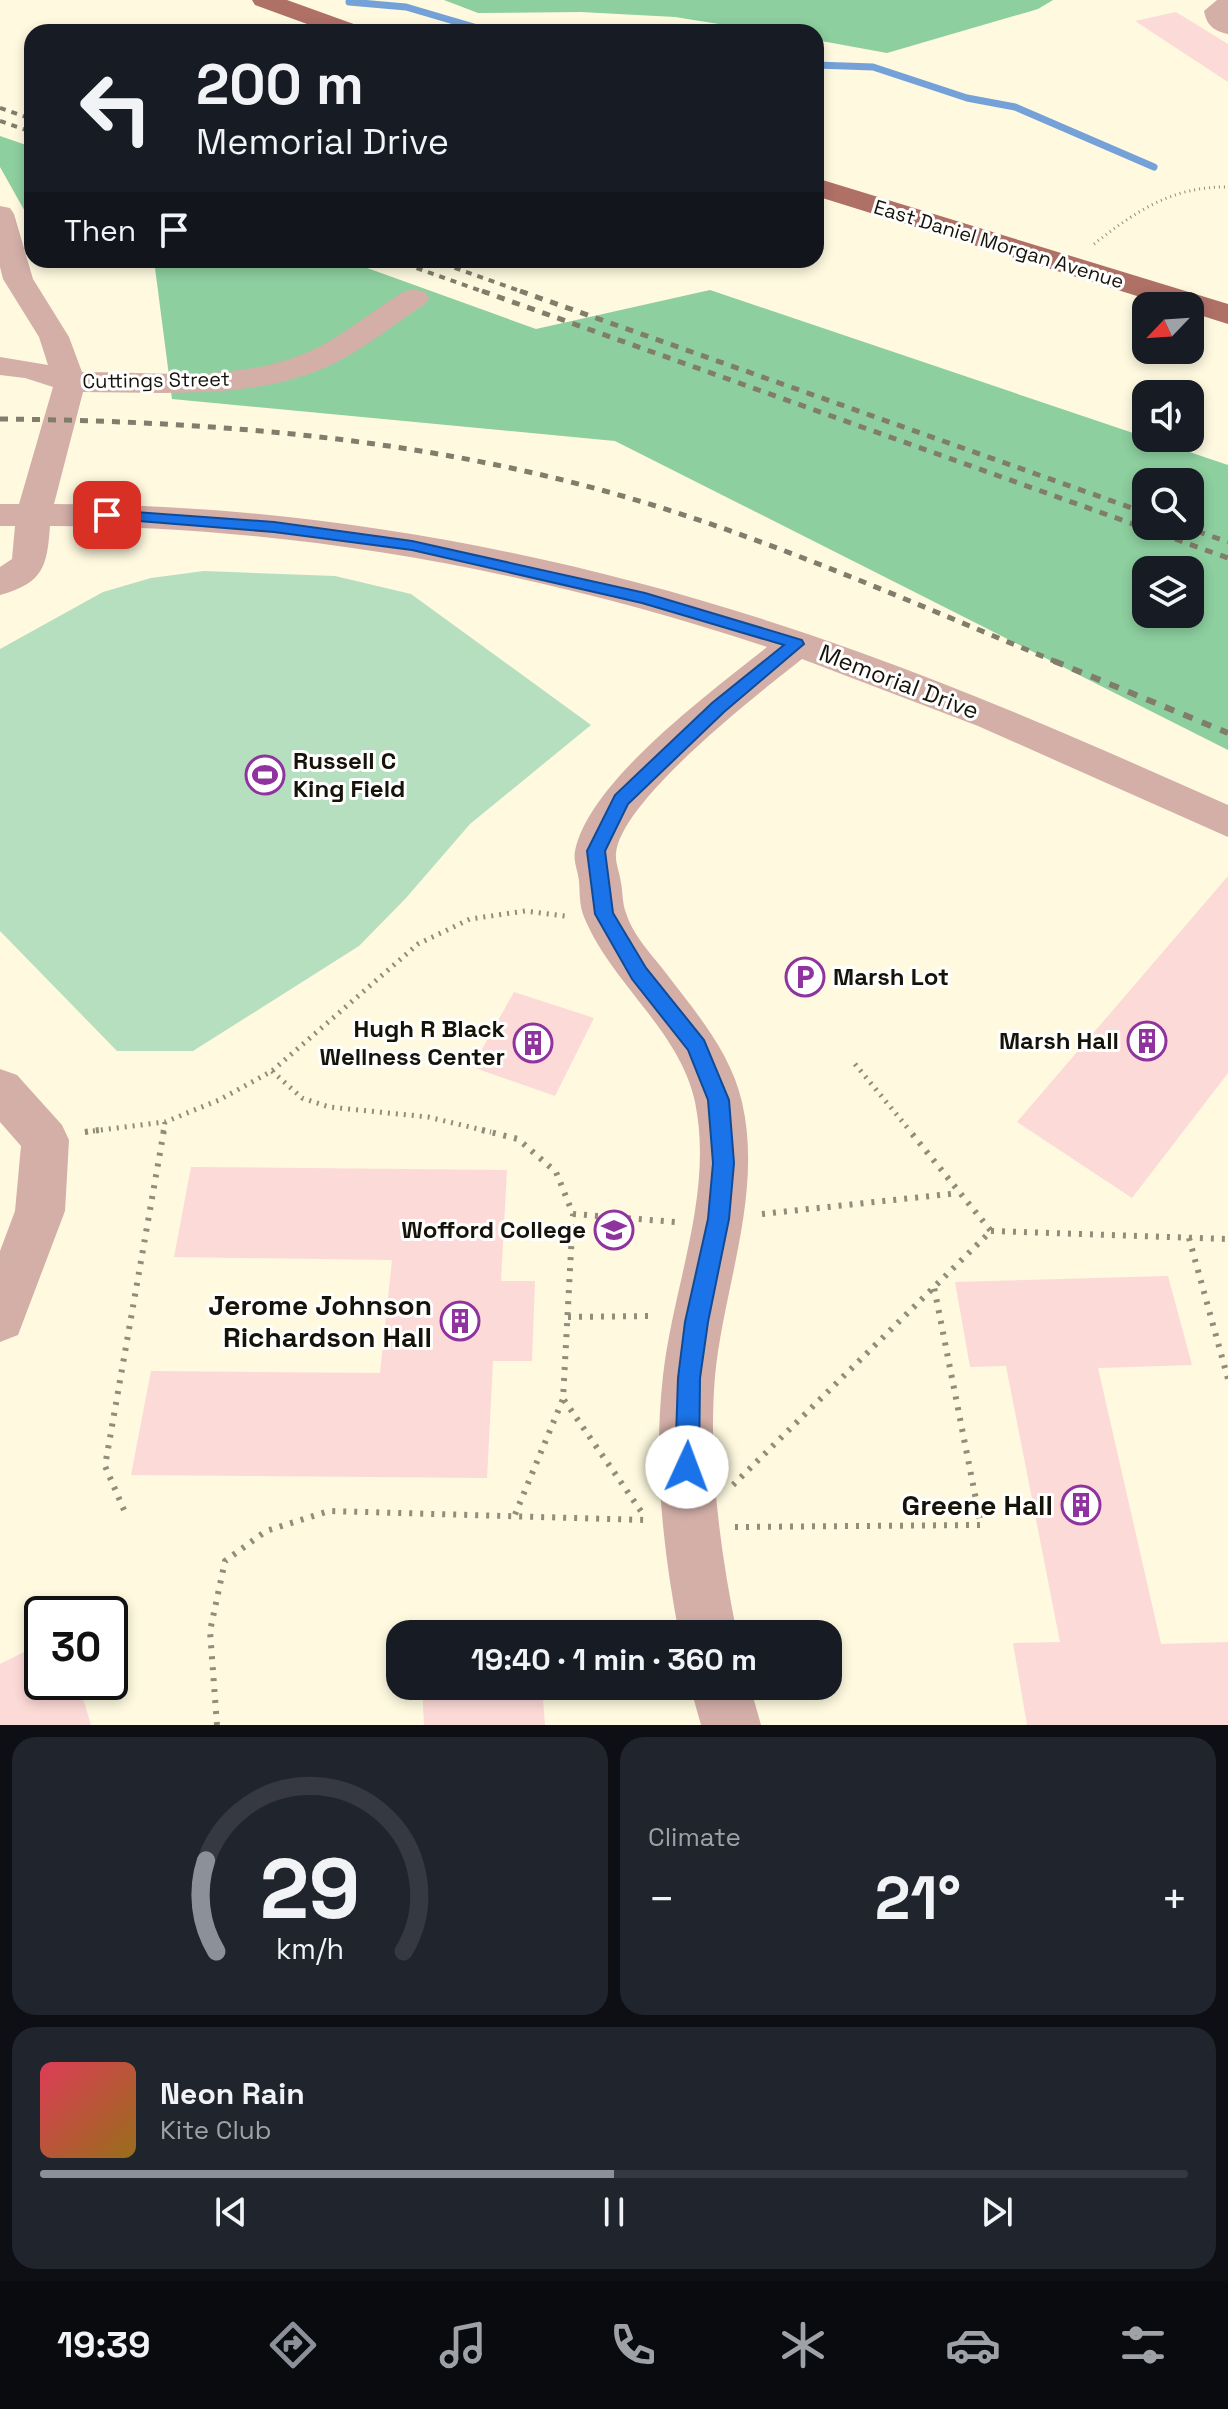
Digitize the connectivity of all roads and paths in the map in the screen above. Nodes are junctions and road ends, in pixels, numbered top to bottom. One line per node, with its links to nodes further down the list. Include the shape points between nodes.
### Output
1 (264, 0): 3 (main road)
2 (1228, 3): 4 (street, via 1216,11 1218,21)
3 (331, 24)
4 (1228, 27)
5 (1228, 187): 8 (path, via 1199,186 1168,194 1145,205)
6 (824, 189): 10 (main road, East Daniel Morgan Avenue)
7 (0, 214): 12 (street, via 18,279 54,337)
8 (1087, 252)
9 (414, 298): 12 (street, Cuttings Street, via 326,355 280,372 217,382)
10 (1228, 314)
11 (0, 366): 12 (street, Cuttings Street)
12 (70, 382): 13 (street)
13 (17, 514): 14 (street, via 29,564); 15 (street, Memorial Drive, via 180,518 412,546 645,598)
14 (0, 583)
15 (796, 644): 16 (street, Memorial Drive, via 958,703); 25 (street, via 718,707 622,800 596,851 604,914 639,974 697,1046 718,1100 723,1163)
16 (1228, 822)
17 (570, 917): 19 (path, via 525,911 470,919 418,944)
18 (855, 1064): 23 (path)
19 (272, 1071): 21 (path); 24 (path, via 302,1098 329,1107 428,1117 518,1139 556,1172)
20 (0, 1089): 22 (street)
21 (165, 1122): 22 (path); 35 (path, via 105,1466)
22 (45, 1140): 32 (street, via 40,1211)
23 (960, 1193): 25 (path); 26 (path)
24 (573, 1214): 25 (path, via 683,1223); 31 (path)
25 (718, 1219): 37 (street, via 689,1378 686,1497)
26 (991, 1231): 27 (path); 29 (path)
27 (1189, 1238): 28 (path); 33 (path)
28 (1228, 1239)
29 (934, 1287): 37 (path); 37 (path, via 981,1525)
30 (664, 1316): 31 (path)
31 (568, 1317): 34 (path)
32 (0, 1318)
33 (1228, 1379)
34 (563, 1399): 36 (path); 37 (path)
35 (124, 1510)
36 (514, 1517): 37 (path); 40 (path, via 329,1511 266,1531 225,1561 210,1631)
37 (669, 1524): 38 (street)
38 (703, 1620)
39 (724, 1700): 41 (street)
40 (217, 1725)
41 (731, 1725)

